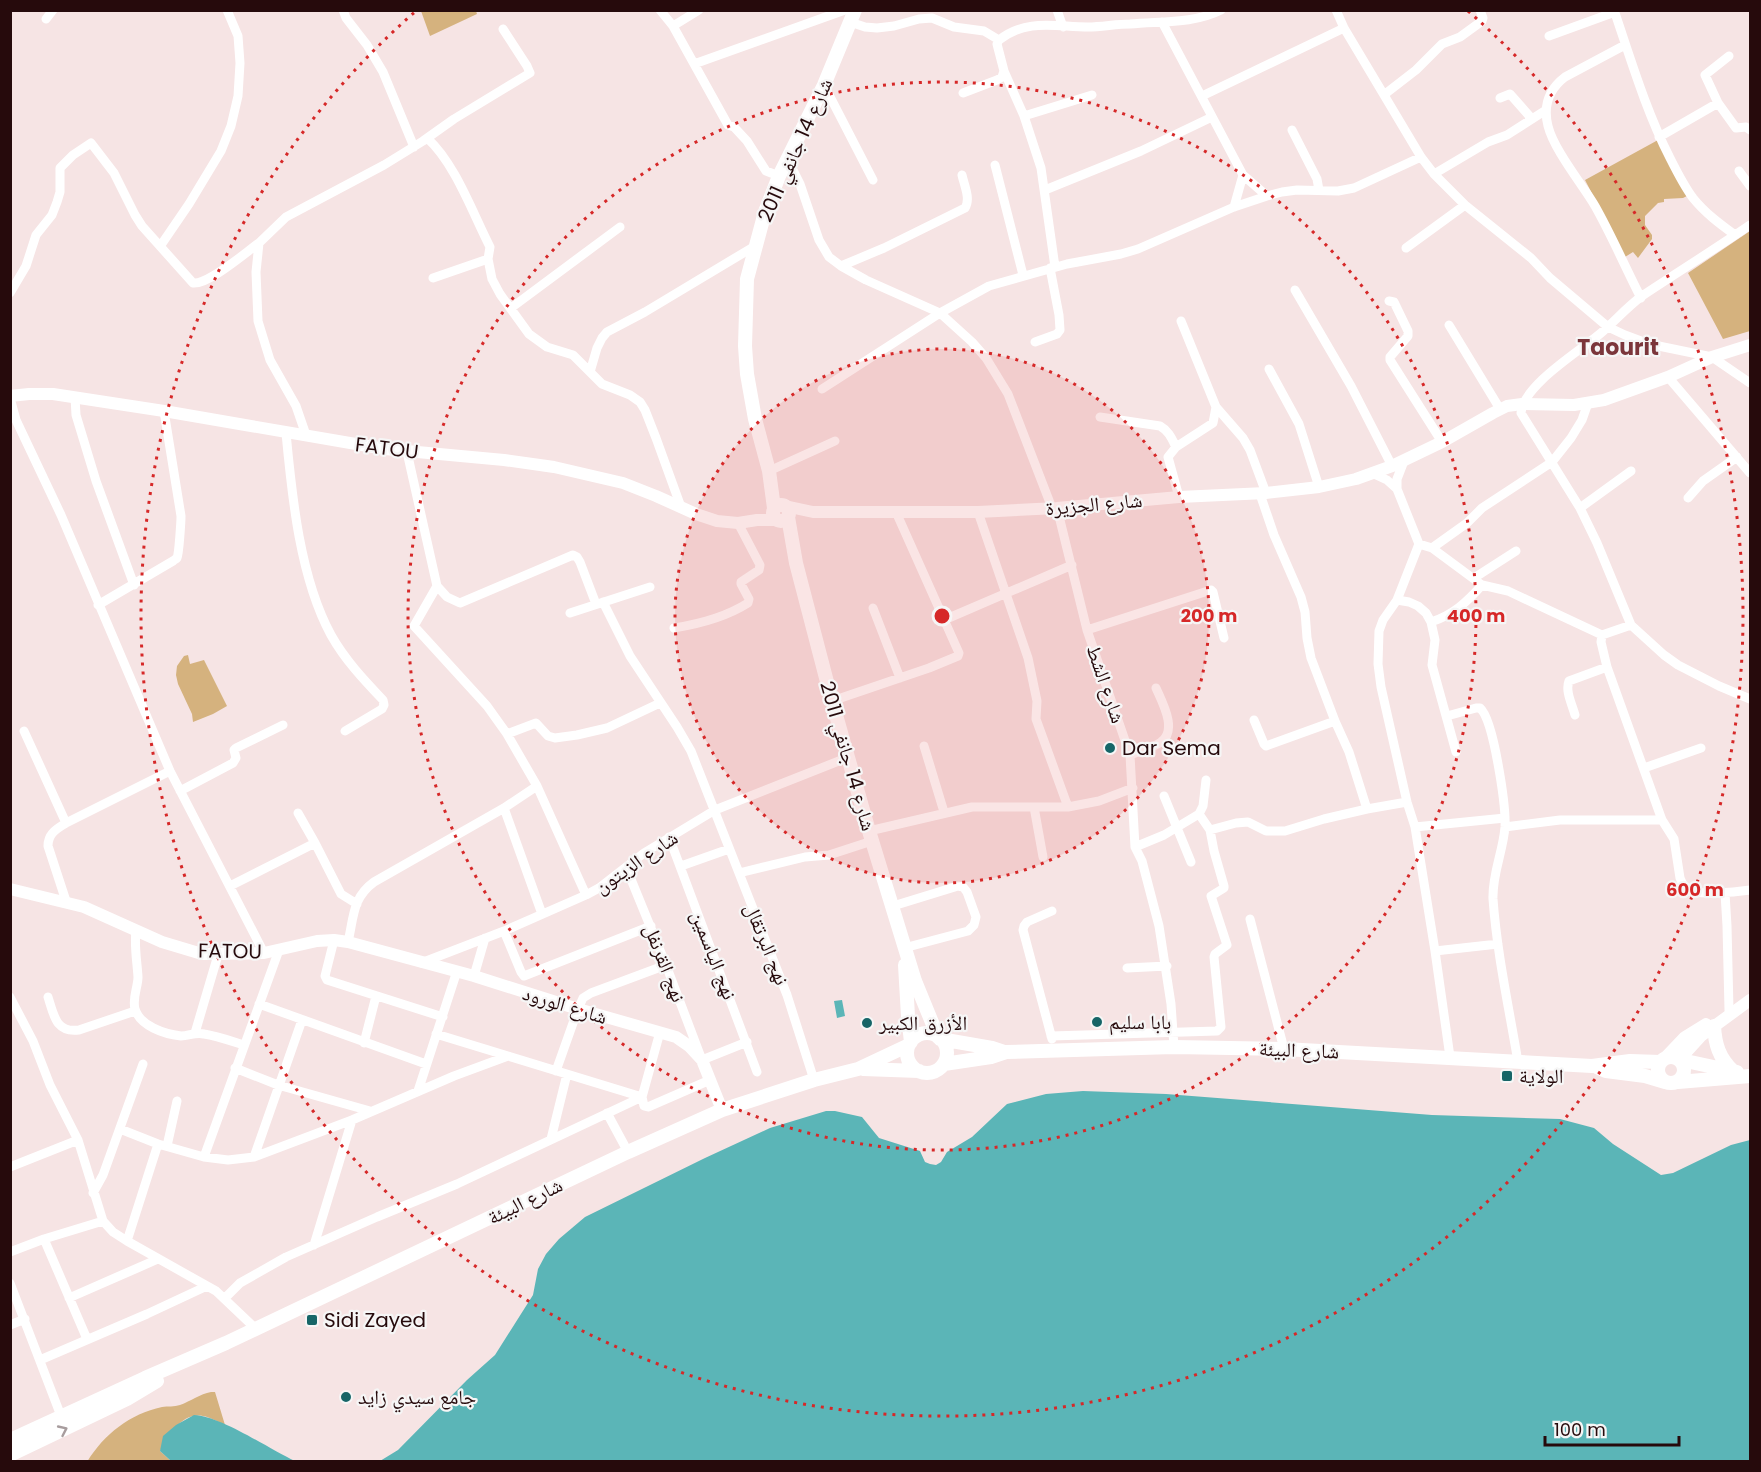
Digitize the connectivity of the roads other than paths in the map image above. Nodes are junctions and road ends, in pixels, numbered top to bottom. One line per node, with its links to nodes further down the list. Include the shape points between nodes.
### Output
1 (53, 10): 12 (street)
2 (227, 10): 59 (street, via 238,36 240,63 231,126 221,151)
3 (343, 10): 39 (street, via 383,72)
4 (660, 10): 14 (street)
5 (699, 10): 14 (street)
6 (1057, 10): 15 (street)
7 (1221, 10): 13 (street, via 1194,19)
8 (1336, 10): 16 (street)
9 (1480, 10): 26 (street, via 1482,21 1442,44)
10 (1614, 11): 18 (street); 20 (street)
11 (850, 14): 19 (street, via 865,27 932,18 954,27 984,31); 22 (street); 24 (main road, شارع 14 جانفي 2011)
12 (46, 19)
13 (1162, 22): 15 (street); 28 (street)
14 (673, 26): 22 (street)
15 (1063, 27): 19 (street, via 1028,26)
16 (1344, 28): 26 (street); 28 (street)
17 (503, 29): 38 (street, via 530,73)
18 (1550, 36)
19 (999, 40): 23 (street)
20 (1625, 45): 31 (street, via 1556,84); 37 (street)
21 (1729, 56): 30 (street, via 1705,75)
22 (694, 64): 47 (street, via 728,125 747,141 765,171)
23 (1004, 71): 25 (street, via 997,80); 32 (street)
24 (824, 85): 41 (main road, شارع 14 جانفي 2011); 48 (street)
25 (963, 93)
26 (1385, 94): 40 (street)
27 (1092, 95): 32 (street)
28 (1202, 96): 33 (street)
29 (1500, 98): 34 (street, via 1510,94)
30 (1718, 103): 36 (street, via 1737,128 1746,126); 37 (street)
31 (1546, 110): 34 (street); 71 (street, via 1554,139 1595,207)
32 (1024, 116): 50 (street)
33 (1212, 117): 46 (street); 50 (street)
34 (1532, 119): 44 (street)
35 (1292, 130): 51 (street)
36 (1750, 130)
37 (1659, 137): 57 (street, via 1693,198)
38 (428, 138): 39 (street); 62 (street, via 438,147 456,179 490,248)
39 (414, 147): 58 (street, via 286,217)
40 (1421, 157): 44 (street); 51 (street, via 1354,188)
41 (787, 158): 47 (main road, شارع 14 جانفي 2011); 64 (street, شارع الشط, via 819,240 829,257)
42 (995, 165): 67 (street)
43 (1739, 171): 49 (street)
44 (1434, 174): 53 (street)
45 (962, 175): 64 (street, via 968,198 965,208)
46 (1243, 175): 52 (street); 54 (street)
47 (778, 176): 60 (main road, شارع 14 جانفي 2011)
48 (873, 180)
49 (1750, 186)
50 (1045, 190): 65 (street)
51 (1319, 190): 52 (street)
52 (1267, 196): 54 (street)
53 (1465, 205): 61 (street); 77 (street)
54 (1234, 207): 65 (street, via 1138,249)
55 (1750, 225): 57 (street)
56 (620, 227): 73 (street)
57 (1735, 235): 71 (street)
58 (259, 243): 63 (street); 66 (street)
59 (161, 245): 63 (street, via 193,283 203,282); 70 (street, via 135,215 114,173 92,143 60,168 57,202 36,235 26,266)
60 (755, 246): 82 (street, via 607,332); 104 (main road, شارع 14 جانفي 2011, via 747,279 745,346 751,401)
61 (1406, 248)
62 (488, 259): 68 (street); 73 (street, via 492,279)
63 (234, 260): 66 (street, via 250,264)
64 (841, 266): 74 (street, شارع الشط)
65 (1052, 268): 67 (street); 78 (street, via 1060,330)
66 (256, 272): 95 (street, via 258,321)
67 (1023, 275): 74 (street, via 989,286)
68 (433, 278)
69 (1294, 290): 103 (street, via 1351,386)
70 (10, 293)
71 (1641, 297): 77 (street)
72 (1389, 301): 97 (street, via 1394,302 1408,336 1390,360)
73 (511, 308): 82 (street, via 529,334 547,347 573,355)
74 (940, 313): 85 (street); 114 (street, شارع الشط, via 972,342 1005,387)
75 (1181, 321): 90 (street)
76 (1449, 325): 91 (street)
77 (1608, 327): 80 (street, via 1649,344); 89 (street, via 1545,377)
78 (1035, 342)
79 (1750, 345): 80 (street, شارع الجزيرة)
80 (1712, 357): 83 (street, شارع الجزيرة); 84 (street)
81 (1269, 369): 108 (street, via 1294,413)
82 (590, 372): 113 (street, via 608,388 640,402)
83 (1668, 377): 88 (street, شارع الجزيرة); 100 (street)
84 (1750, 383)
85 (822, 389)
86 (10, 397): 87 (street, FATOU); 131 (street, via 16,420)
87 (75, 397): 92 (street, FATOU); 125 (street, via 76,415 96,481)
88 (1588, 403): 89 (street, شارع الجزيرة); 102 (street, via 1582,420)
89 (1522, 404): 91 (street, شارع الجزيرة); 102 (street, via 1524,419)
90 (1216, 407): 98 (street, via 1213,423); 110 (street, via 1250,450)
91 (1500, 409): 97 (street, شارع الجزيرة)
92 (164, 411): 94 (street, FATOU); 125 (street, via 182,525 178,554)
93 (1100, 417): 98 (street, via 1160,426)
94 (286, 433): 95 (street, FATOU); 153 (street, via 301,543 321,613 347,660 384,705)
95 (306, 435): 99 (street, FATOU)
96 (836, 441): 104 (street)
97 (1442, 442): 101 (street, شارع الجزيرة)
98 (1176, 447): 111 (street, via 1168,457)
99 (407, 452): 113 (street, FATOU, via 554,467 623,483); 126 (street)
100 (1737, 457): 106 (street); 112 (street, via 1699,484)
101 (1404, 461): 103 (street, شارع الجزيرة); 109 (street)
102 (1552, 462): 115 (street); 121 (street, via 1482,508)
103 (1392, 466): 107 (street, شارع الجزيرة)
104 (769, 471): 118 (main road, شارع 14 جانفي 2011)
105 (1630, 471): 115 (street)
106 (1750, 473)
107 (1374, 474): 108 (street, شارع الجزيرة); 109 (street)
108 (1319, 487): 110 (street, شارع الجزيرة)
109 (1397, 489): 120 (street)
110 (1263, 494): 111 (street, شارع الجزيرة); 150 (street, via 1274,536 1303,604 1311,658)
111 (1179, 497): 114 (street, شارع الجزيرة)
112 (1688, 498)
113 (681, 507): 119 (street, FATOU, via 707,518)
114 (1054, 508): 117 (street, شارع الجزيرة); 123 (street, شارع الشط)
115 (1581, 508): 136 (street)
116 (896, 512): 117 (street, شارع الجزيرة); 118 (street, شارع الجزيرة); 134 (street)
117 (978, 512): 128 (street)
118 (781, 513): 119 (street, FATOU); 145 (main road, شارع 14 جانفي 2011)
119 (738, 523): 137 (street, via 760,565 759,570 741,582 748,603 712,619)
120 (1419, 544): 121 (street); 129 (street)
121 (1432, 548): 124 (street)
122 (1516, 551): 124 (street)
123 (1072, 565): 128 (street); 138 (street, شارع الشط)
124 (1478, 581): 135 (street, via 1464,605); 139 (street)
125 (134, 585): 131 (street)
126 (437, 586): 130 (street, نهج البرتقال, via 460,603 573,555); 154 (street, via 414,626 487,706)
127 (650, 587): 130 (street)
128 (1006, 593): 134 (street); 169 (street, via 1028,658 1037,701 1036,719)
129 (1397, 600): 135 (street, via 1418,606); 167 (street, via 1379,631 1378,664)
130 (600, 603): 133 (street); 146 (street, نهج البرتقال)
131 (98, 605): 161 (street)
132 (873, 608): 142 (street)
133 (570, 613)
134 (944, 620): 142 (street, via 958,656)
135 (1431, 622): 148 (street, via 1435,640 1431,665)
136 (1631, 625): 139 (street); 144 (street, via 1678,665)
137 (674, 628)
138 (1087, 630): 140 (street, via 1207,589 1211,590); 158 (street, شارع الشط)
139 (1602, 635): 141 (street)
140 (1224, 638)
141 (1607, 667): 147 (street, via 1569,681); 160 (street)
142 (900, 678): 145 (street)
143 (1156, 688): 158 (street, via 1167,716 1165,738)
144 (1750, 699)
145 (832, 701): 159 (main road, شارع 14 جانفي 2011)
146 (660, 703): 154 (street, via 607,728 577,735 548,736 536,723); 172 (street, نهج البرتقال, via 691,751)
147 (1575, 715)
148 (1447, 716): 157 (street); 178 (street, via 1480,708 1485,714 1498,764)
149 (1254, 720): 150 (street, via 1266,746)
150 (1335, 722): 171 (street)
151 (283, 725): 165 (street, via 236,748 233,764)
152 (24, 731): 177 (street)
153 (345, 731)
154 (507, 734): 163 (street)
155 (924, 746): 173 (street)
156 (1701, 748): 160 (street)
157 (1456, 752)
158 (1130, 755): 164 (street, شارع الشط)
159 (849, 757): 172 (street, شارع الزيتون); 182 (main road, شارع 14 جانفي 2011)
160 (1644, 768): 176 (street)
161 (170, 771): 165 (street); 177 (street)
162 (1206, 780): 175 (street)
163 (537, 786): 170 (street); 196 (street)
164 (1132, 788): 169 (street, via 1099,801); 185 (street, شارع الشط)
165 (180, 791): 192 (street)
166 (1164, 796): 180 (street)
167 (1407, 802): 171 (street); 179 (street)
168 (1034, 807): 169 (street); 173 (street, via 979,806); 187 (street)
169 (1068, 807)
170 (504, 808): 198 (street, via 374,882 364,889); 201 (street)
171 (1367, 809): 181 (street, via 1285,831 1266,831 1248,822)
172 (715, 810): 183 (street, شارع الزيتون); 186 (street, نهج البرتقال)
173 (944, 812): 182 (street)
174 (298, 813): 184 (street)
175 (1199, 813): 180 (street); 181 (street)
176 (1662, 820): 178 (street); 195 (street, via 1674,839 1685,890)
177 (66, 823): 197 (street, via 51,833 48,846)
178 (1505, 823): 179 (street); 209 (street, via 1493,887)
179 (1414, 827): 212 (street)
180 (1176, 828): 185 (street); 188 (street)
181 (1210, 830): 233 (street, via 1224,886 1211,896 1227,942 1214,957 1221,1027 1217,1031)
182 (871, 836): 191 (street, via 829,855 805,856); 199 (main road, شارع 14 جانفي 2011)
183 (669, 837): 189 (street, نهج الياسمين); 190 (street, شارع الزيتون)
184 (315, 843): 192 (street); 198 (street, via 341,894)
185 (1135, 846): 217 (street, شارع الشط)
186 (729, 849): 189 (street); 191 (street, نهج البرتقال)
187 (1043, 856)
188 (1191, 862)
189 (681, 866): 238 (street, نهج الياسمين)
190 (626, 867): 196 (street, شارع الزيتون); 203 (street, نهج القرنفل)
191 (739, 873): 265 (street, نهج البرتقال, via 787,995)
192 (230, 886): 213 (street)
193 (10, 888): 197 (street, FATOU)
194 (1750, 890): 195 (street)
195 (1725, 893): 227 (street)
196 (586, 895): 201 (street, شارع الزيتون)
197 (66, 901): 204 (street, FATOU)
198 (357, 904): 208 (street)
199 (893, 906): 210 (main road, شارع 14 جانفي 2011); 210 (street, via 958,886 967,892 976,916 968,931)
200 (1052, 911): 236 (street, via 1028,922 1023,930)
201 (542, 914): 205 (street, شارع الزيتون)
202 (1250, 919): 243 (street)
203 (651, 926): 205 (street, via 524,976); 216 (street, نهج القرنفل)
204 (136, 930): 214 (street, FATOU, via 185,950); 228 (street)
205 (504, 931): 206 (street, شارع الزيتون)
206 (486, 938): 215 (street, شارع الزيتون); 220 (street)
207 (334, 940): 208 (street, FATOU); 211 (street, FATOU); 221 (street, via 325,979)
208 (348, 942): 215 (street, FATOU)
209 (1498, 944): 212 (street); 251 (street)
210 (904, 948): 237 (main road, شارع 14 جانفي 2011); 240 (main road, شارع 14 جانفي 2011)
211 (279, 950): 213 (street, FATOU); 225 (street)
212 (1435, 951): 247 (street)
213 (264, 953): 214 (street, FATOU)
214 (218, 955): 234 (street)
215 (421, 963): 219 (street, شارع الورود)
216 (666, 965): 226 (street, via 591,993); 248 (street, نهج القرنفل)
217 (1167, 966): 218 (street); 233 (street, شارع الشط)
218 (1127, 968)
219 (457, 972): 220 (street, شارع الورود); 229 (street)
220 (474, 976): 226 (street, شارع الورود)
221 (376, 996): 229 (street); 239 (street)
222 (10, 997): 277 (street)
223 (48, 997): 228 (street, via 53,1015 64,1030 79,1030)
224 (1750, 1000): 227 (street)
225 (259, 1004): 230 (street); 241 (street)
226 (578, 1009): 232 (street, شارع الورود); 258 (street)
227 (1733, 1010): 231 (street); 249 (street, via 1691,1033)
228 (135, 1011): 234 (street, via 152,1028 183,1036)
229 (442, 1017): 235 (street)
230 (302, 1020): 239 (street); 267 (street)
231 (1714, 1026): 250 (street); 260 (main road, via 1720,1054)
232 (660, 1032): 248 (street, شارع الورود, via 683,1041); 269 (street)
233 (1173, 1032): 236 (street); 242 (street, شارع الشط)
234 (195, 1033): 241 (street)
235 (436, 1034): 246 (street); 253 (street)
236 (1051, 1036): 244 (street)
237 (939, 1038): 240 (main road, via 921,1035); 245 (main road, شارع البيئة); 254 (main road, via 947,1054)
238 (747, 1042): 248 (street); 261 (street, نهج الياسمين)
239 (364, 1043): 253 (street)
240 (910, 1044): 257 (main road, شارع البيئة); 259 (main road, via 908,1058)
241 (244, 1045): 256 (street)
242 (1174, 1047): 243 (main road, شارع البيئة); 244 (main road, شارع البيئة)
243 (1284, 1049): 247 (main road, شارع البيئة)
244 (1055, 1050): 245 (main road, شارع البيئة)
245 (1006, 1052): 254 (main road, شارع البيئة)
246 (508, 1056): 258 (street); 268 (street)
247 (1450, 1057): 251 (main road, شارع البيئة)
248 (702, 1060): 264 (street)
249 (1663, 1060): 250 (main road, via 1670,1056); 255 (main road, شارع البيئة); 266 (main road, via 1659,1075)
250 (1681, 1060): 260 (main road, شارع البيئة); 266 (main road, via 1684,1074)
251 (1518, 1062): 255 (main road, شارع البيئة)
252 (143, 1064): 275 (street)
253 (426, 1064): 268 (street)
254 (944, 1064): 259 (main road, via 933,1072)
255 (1592, 1065): 266 (main road, شارع البيئة)
256 (235, 1068): 267 (street); 280 (street)
257 (858, 1069): 259 (main road, شارع البيئة); 265 (main road, شارع البيئة)
258 (556, 1071): 262 (street)
259 (919, 1071)
260 (1733, 1071): 263 (main road, شارع البيئة)
261 (757, 1072)
262 (567, 1074): 269 (street); 276 (street)
263 (1750, 1076): 266 (main road, شارع البيئة)
264 (710, 1080): 269 (street, via 648,1107); 271 (street)
265 (814, 1080): 271 (main road, شارع البيئة)
266 (1671, 1082)
267 (278, 1085): 272 (street); 281 (street)
268 (418, 1091): 272 (street)
269 (642, 1097): 273 (street)
270 (177, 1101): 278 (street)
271 (722, 1110): 279 (main road, شارع البيئة)
272 (370, 1112): 274 (street)
273 (608, 1113): 276 (street); 279 (street)
274 (351, 1120): 281 (street); 287 (street)
275 (120, 1129): 278 (street); 283 (street)
276 (551, 1139): 287 (street)
277 (78, 1140): 282 (street); 283 (street)
278 (162, 1145): 280 (street); 286 (street)
279 (628, 1152): 296 (main road, شارع البيئة)
280 (204, 1157): 281 (street)
281 (254, 1157)
282 (10, 1167)
283 (93, 1193): 284 (street)
284 (103, 1221): 285 (street); 286 (street)
285 (44, 1239): 288 (street); 292 (street)
286 (127, 1241): 289 (street)
287 (314, 1245): 293 (street, via 253,1274)
288 (10, 1252)
289 (158, 1259): 291 (street); 292 (street)
290 (10, 1283): 294 (street)
291 (207, 1286): 293 (street); 297 (street)
292 (69, 1298): 297 (street)
293 (225, 1298): 296 (street)
294 (25, 1319): 295 (street); 299 (street)
295 (10, 1326)
296 (256, 1329): 298 (main road, شارع البيئة)
297 (87, 1339): 299 (street)
298 (200, 1355): 300 (main road); 302 (main road, one-way to 298, via 127,1399)
299 (40, 1360): 300 (street)
300 (61, 1416): 301 (main road)
301 (10, 1440)
302 (10, 1455)

